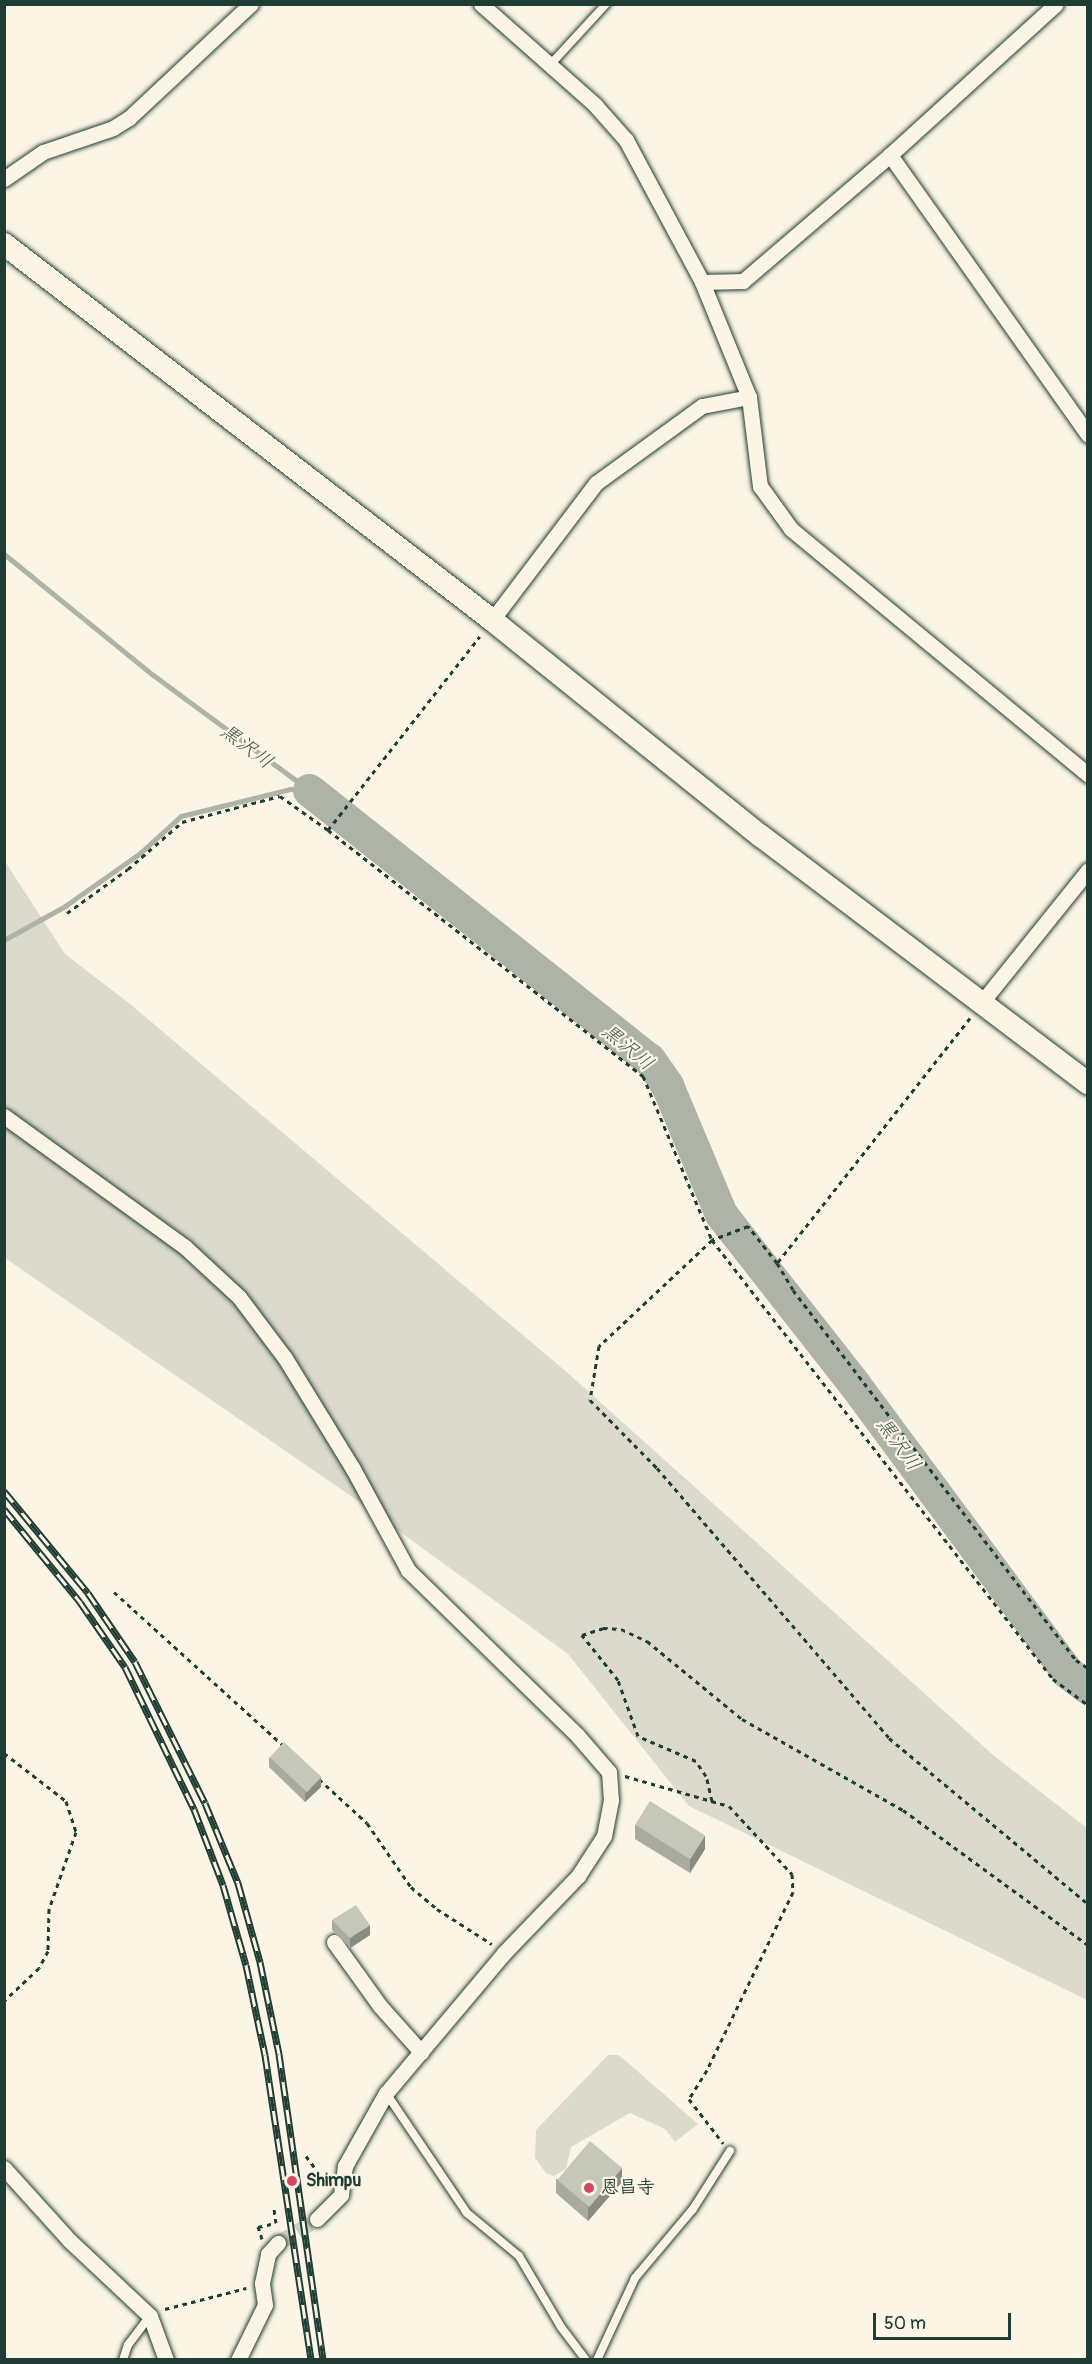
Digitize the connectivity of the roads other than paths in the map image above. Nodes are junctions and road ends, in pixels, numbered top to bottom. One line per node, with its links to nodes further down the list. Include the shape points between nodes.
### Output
1 (251, 4): 7 (street, via 129,118 113,128 43,152)
2 (481, 4): 5 (street)
3 (606, 4): 5 (lane)
4 (1056, 4): 6 (street)
5 (550, 65): 9 (street, via 626,140)
6 (890, 155): 9 (street, via 743,281); 11 (street)
7 (4, 179)
8 (4, 244): 12 (street)
9 (702, 282): 10 (street)
10 (749, 398): 12 (street, via 702,406 596,483); 13 (street, via 760,486 791,529)
11 (1088, 435)
12 (492, 620): 15 (street, via 761,836)
13 (1088, 776)
14 (1088, 870): 15 (street)
15 (982, 1002): 16 (street)
16 (1088, 1083)
17 (4, 1116): 19 (street, via 139,1212 239,1297 291,1368 408,1570 609,1772 611,1800 604,1836 578,1876 504,1953)
18 (334, 1942): 19 (street, via 380,2006)
19 (421, 2052): 20 (street)
20 (386, 2093): 23 (street, via 345,2166 340,2194); 29 (lane, via 467,2213 519,2256 561,2327)
21 (730, 2151): 30 (lane, via 693,2209 635,2278)
22 (4, 2168): 25 (street, via 69,2240)
23 (317, 2219)
24 (270, 2243): 28 (street, via 262,2283 265,2305)
25 (150, 2316): 26 (lane, via 128,2345); 27 (street)
26 (123, 2360)
27 (166, 2360)
28 (238, 2360)
29 (586, 2360)
30 (597, 2360)

